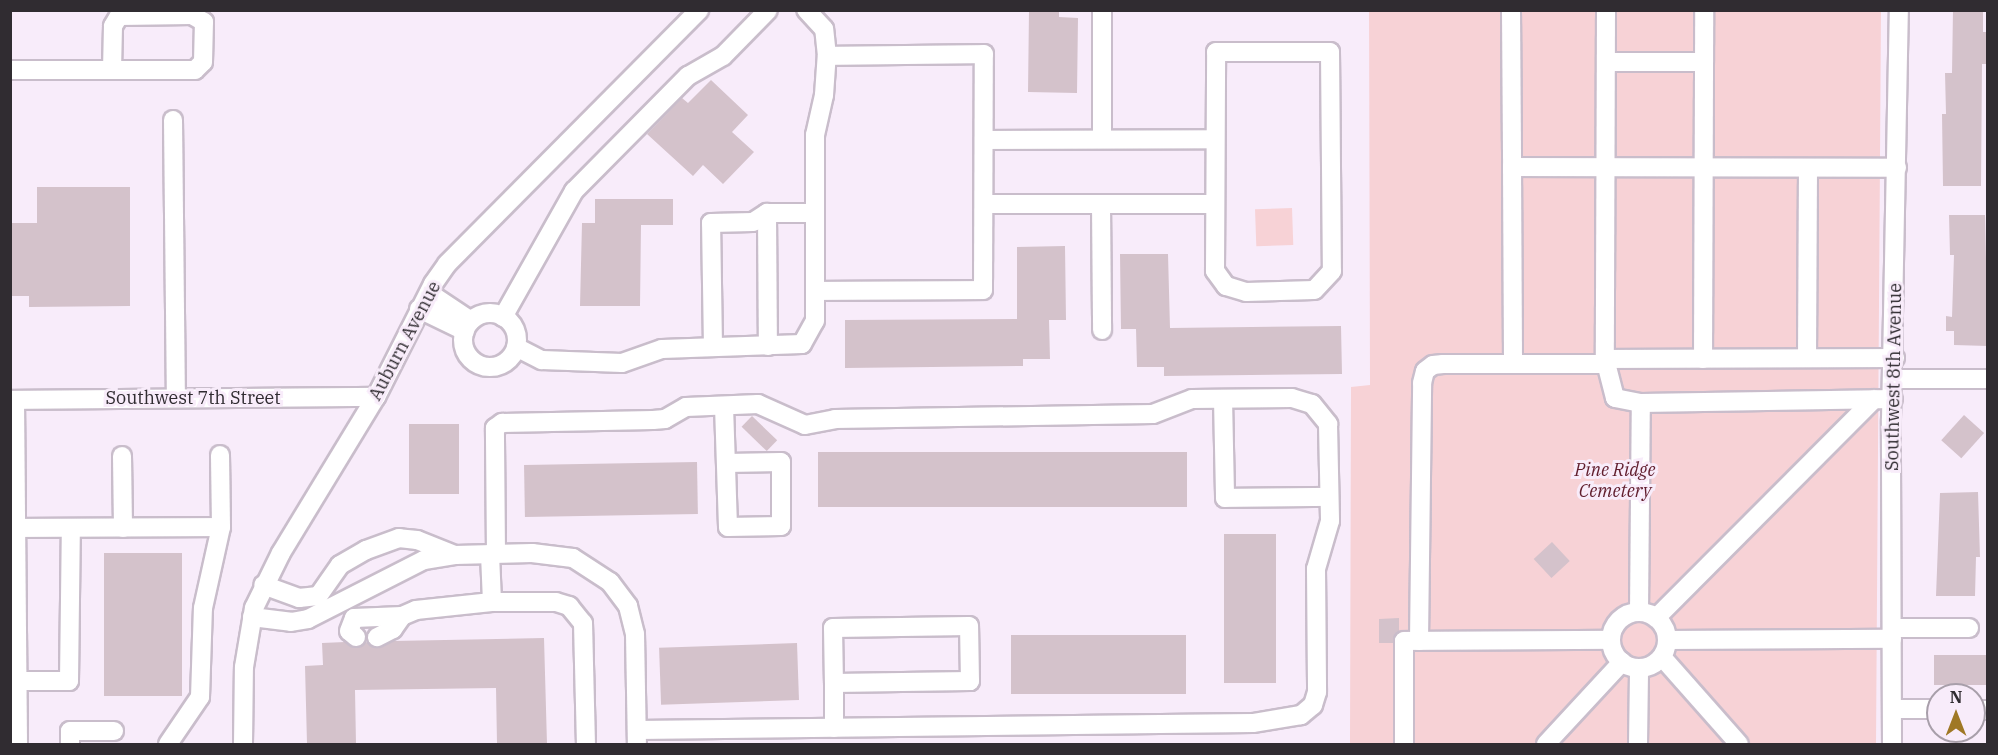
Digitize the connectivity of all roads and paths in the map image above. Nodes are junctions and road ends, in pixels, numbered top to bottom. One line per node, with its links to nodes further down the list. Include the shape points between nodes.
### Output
1 (699, 10): 29 (street, Auburn Avenue, via 447,264)
2 (768, 10): 30 (street, via 723,56 688,76 574,191)
3 (806, 10): 9 (street, via 824,29)
4 (1102, 10): 15 (street)
5 (1512, 10): 18 (street)
6 (1606, 10): 10 (street)
7 (1704, 10): 11 (street)
8 (1899, 10): 22 (street, Southwest 8th Avenue)
9 (827, 56): 17 (street, via 984,54); 27 (street, via 815,135)
10 (1606, 62): 11 (street); 19 (street)
11 (1704, 62): 20 (street)
12 (10, 70): 13 (street)
13 (112, 70): 13 (street, via 195,70 203,62 204,22 192,15 119,16 113,26)
14 (174, 120): 44 (street)
15 (1102, 139): 16 (street); 17 (street)
16 (1215, 139): 25 (street); 25 (street, via 1216,52 1330,52 1332,271 1322,285 1314,290 1246,292 1226,286 1215,271)
17 (984, 140): 23 (street)
18 (1512, 167): 19 (street); 40 (street)
19 (1605, 167): 20 (street); 39 (street)
20 (1704, 168): 21 (street); 36 (street)
21 (1808, 168): 22 (street); 37 (street)
22 (1897, 168): 38 (street, Southwest 8th Avenue)
23 (984, 204): 24 (street); 28 (street, via 983,290)
24 (1101, 204): 25 (street); 32 (street)
25 (1214, 204)
26 (767, 213): 27 (street); 33 (street); 35 (street, via 753,222 711,223)
27 (815, 213): 28 (street)
28 (815, 291): 33 (street, via 815,321 802,344)
29 (424, 301): 31 (street); 43 (street, Auburn Avenue)
30 (503, 317): 31 (street, via 486,314); 34 (street, via 514,329)
31 (468, 326): 34 (street, via 466,352 477,364 502,364)
32 (1102, 330)
33 (768, 346): 35 (street)
34 (516, 347): 35 (street, via 542,360 622,363 662,349)
35 (713, 347)
36 (1703, 358): 37 (street); 39 (street)
37 (1807, 358): 38 (street)
38 (1895, 358): 41 (street, Southwest 8th Avenue)
39 (1605, 362): 40 (street); 49 (street, via 1615,398)
40 (1513, 364): 71 (street, via 1433,365 1425,371)
41 (1894, 379): 42 (street); 47 (street, Southwest 8th Avenue)
42 (1988, 379)
43 (376, 397): 44 (street, Southwest 7th Street); 61 (street, Auburn Avenue)
44 (176, 398): 48 (street, Southwest 7th Street)
45 (1222, 399): 50 (street, via 1192,399 1153,414 835,419 806,425 758,404); 54 (street, via 1292,398 1312,404 1328,424); 54 (street, via 1225,498)
46 (1874, 399): 47 (street); 49 (street); 63 (street)
47 (1893, 399): 67 (street, Southwest 8th Avenue)
48 (13, 400): 56 (street)
49 (1641, 403): 63 (street)
50 (724, 406): 53 (street); 59 (street, via 686,407 665,419 653,420 501,423 495,428)
51 (220, 455): 55 (street)
52 (122, 456): 58 (street)
53 (727, 463): 53 (street, via 728,527 781,526 781,462)
54 (1329, 497): 78 (street, via 1328,537 1316,569 1317,692 1313,705 1301,715 1253,723)
55 (221, 527): 58 (street); 83 (street, via 203,608 200,697)
56 (16, 528): 57 (street); 74 (street)
57 (71, 528): 58 (street); 74 (street, via 69,681)
58 (123, 528)
59 (493, 554): 60 (street); 62 (street); 80 (street, via 573,558 610,582 628,606 635,634)
60 (455, 555): 61 (street, via 417,540 399,538 340,565 318,596 299,598); 65 (street, via 424,560 308,619 291,622)
61 (263, 585): 65 (street, Auburn Avenue)
62 (492, 602): 64 (street, via 416,610); 85 (street, via 556,602 578,614 585,633)
63 (1648, 615): 70 (street, via 1617,623); 72 (street)
64 (402, 616): 68 (street, via 354,618 348,626); 69 (street, via 393,629)
65 (252, 617): 84 (street, Auburn Avenue, via 244,667)
66 (1970, 628): 67 (street)
67 (1892, 633): 72 (street); 76 (street, Southwest 8th Avenue)
68 (356, 637)
69 (377, 637)
70 (1611, 640): 71 (street); 73 (street)
71 (1419, 641): 86 (street, via 1404,641)
72 (1664, 648): 73 (street); 89 (street)
73 (1630, 665): 87 (street); 88 (street)
74 (17, 681): 81 (street)
75 (834, 683): 75 (street, via 833,628 969,626 970,681); 78 (street)
76 (1892, 710): 77 (street); 90 (street, Southwest 8th Avenue)
77 (1926, 710)
78 (834, 728): 80 (street)
79 (114, 731): 82 (street, via 70,731)
80 (637, 737)
81 (18, 744)
82 (70, 744)
83 (168, 744)
84 (243, 744)
85 (586, 744)
86 (1404, 744)
87 (1546, 744)
88 (1638, 744)
89 (1739, 744)
90 (1892, 744)

